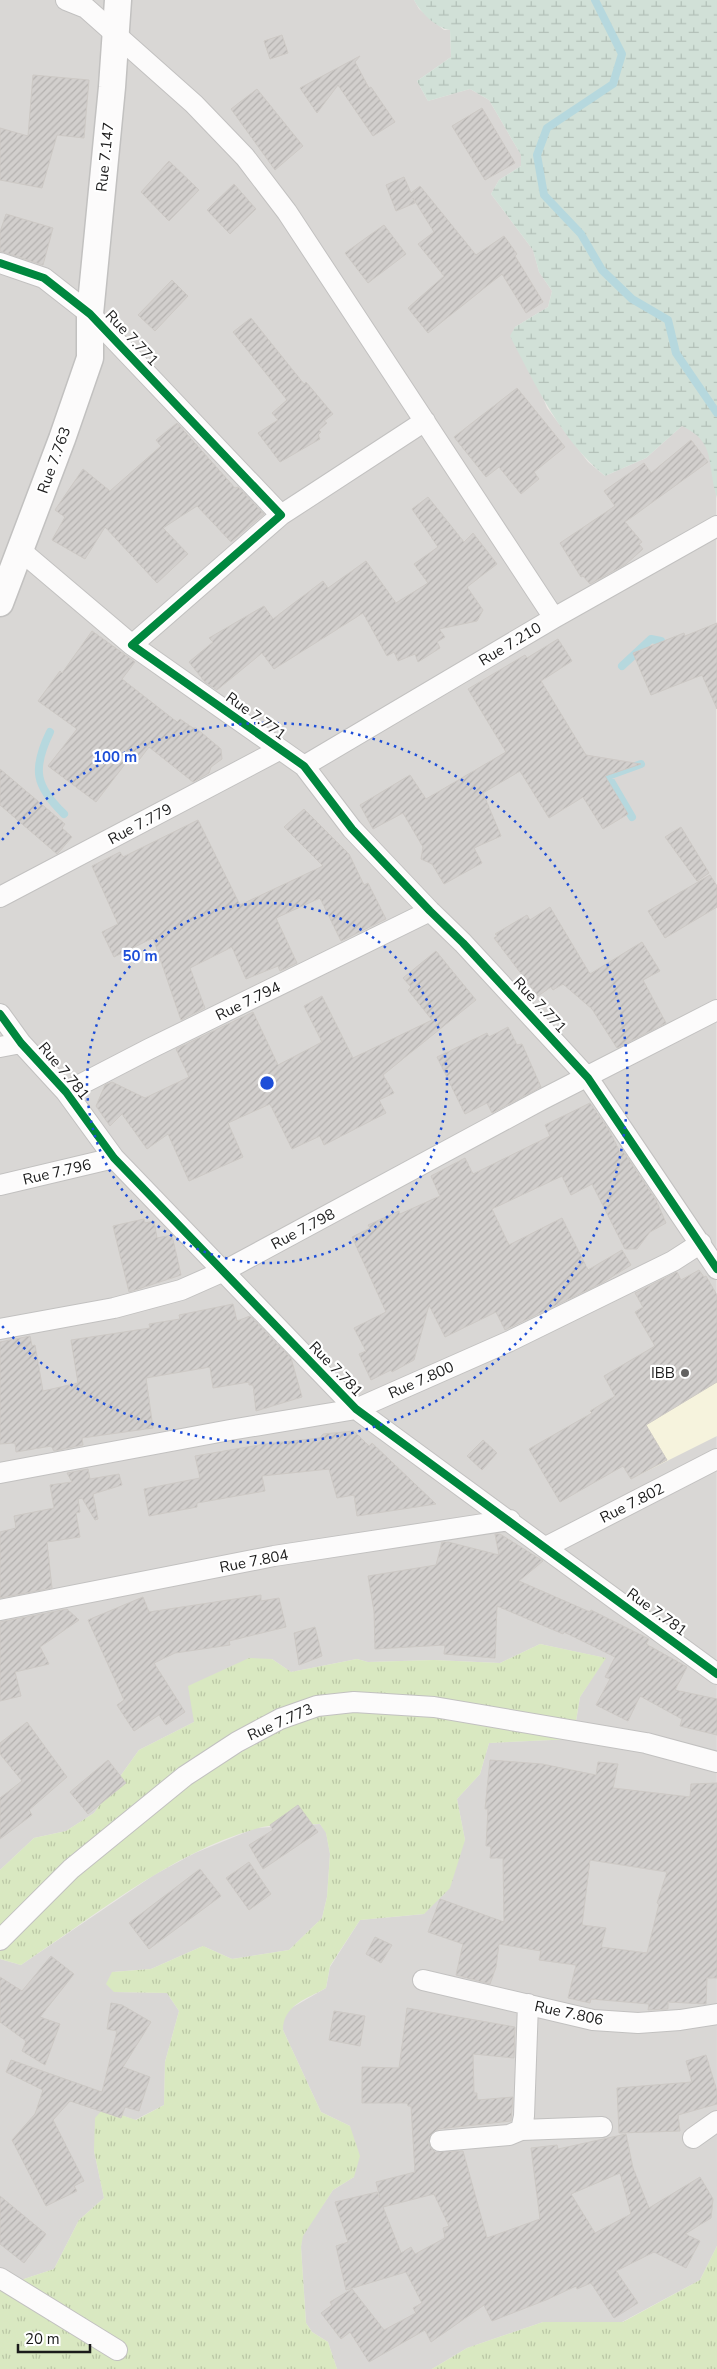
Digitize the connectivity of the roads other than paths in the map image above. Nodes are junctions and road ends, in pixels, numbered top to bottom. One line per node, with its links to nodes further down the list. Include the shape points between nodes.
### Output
1 (66, 0): 3 (street, via 86,8)
2 (118, 0): 3 (street, Rue 7.147)
3 (116, 36): 5 (street, Rue 7.147); 6 (street, via 194,104 244,157 287,212)
4 (0, 263): 5 (street, Rue 7.771, via 44,278)
5 (90, 314): 7 (street, Rue 7.771); 9 (street, Rue 7.763, via 90,358)
6 (425, 421): 7 (street); 11 (street)
7 (281, 515): 12 (street)
8 (717, 526): 11 (street, Rue 7.210)
9 (20, 550): 10 (street, Rue 7.763); 12 (street, Rue 7.771)
10 (0, 603)
11 (554, 618): 14 (street, Rue 7.210)
12 (132, 644): 13 (street, Rue 7.771)
13 (279, 750): 14 (street, Rue 7.771); 15 (street, Rue 7.779)
14 (304, 766): 16 (street, Rue 7.771, via 352,830)
15 (0, 897)
16 (430, 911): 21 (street, Rue 7.771, via 464,943); 22 (street, Rue 7.794)
17 (717, 1010): 21 (street, Rue 7.798)
18 (0, 1014): 19 (street, Rue 7.781)
19 (21, 1043): 20 (street); 22 (street, Rue 7.781)
20 (0, 1047)
21 (588, 1078): 25 (street, Rue 7.771); 27 (street, Rue 7.798, via 540,1100)
22 (66, 1092): 23 (street, Rue 7.781)
23 (114, 1158): 24 (street, Rue 7.796); 27 (street, Rue 7.781)
24 (0, 1185)
25 (701, 1243): 26 (street, Rue 7.771); 29 (street, Rue 7.800, via 673,1261 510,1340)
26 (717, 1269)
27 (224, 1271): 28 (street, Rue 7.798, via 181,1290 114,1308); 29 (street, Rue 7.781)
28 (0, 1330)
29 (356, 1409): 31 (street, Rue 7.800); 32 (street, Rue 7.781)
30 (717, 1459): 33 (street, Rue 7.802)
31 (0, 1473)
32 (510, 1520): 33 (street, Rue 7.781); 34 (street, Rue 7.804, via 274,1556)
33 (546, 1547): 35 (street, Rue 7.781)
34 (0, 1610)
35 (717, 1674)
36 (717, 1762): 37 (street, Rue 7.773, via 646,1743 434,1707 354,1702 317,1706 280,1719 236,1742 185,1776 71,1869)
37 (0, 1940)
38 (423, 1980): 39 (street, Rue 7.806)
39 (528, 2004): 40 (street, Rue 7.806, via 593,2020 638,2023); 43 (street)
40 (717, 2014)
41 (717, 2122): 44 (street)
42 (602, 2127): 43 (street)
43 (521, 2130): 45 (street, via 509,2135)
44 (693, 2138)
45 (440, 2141)
46 (0, 2278): 47 (street)
47 (117, 2350)

